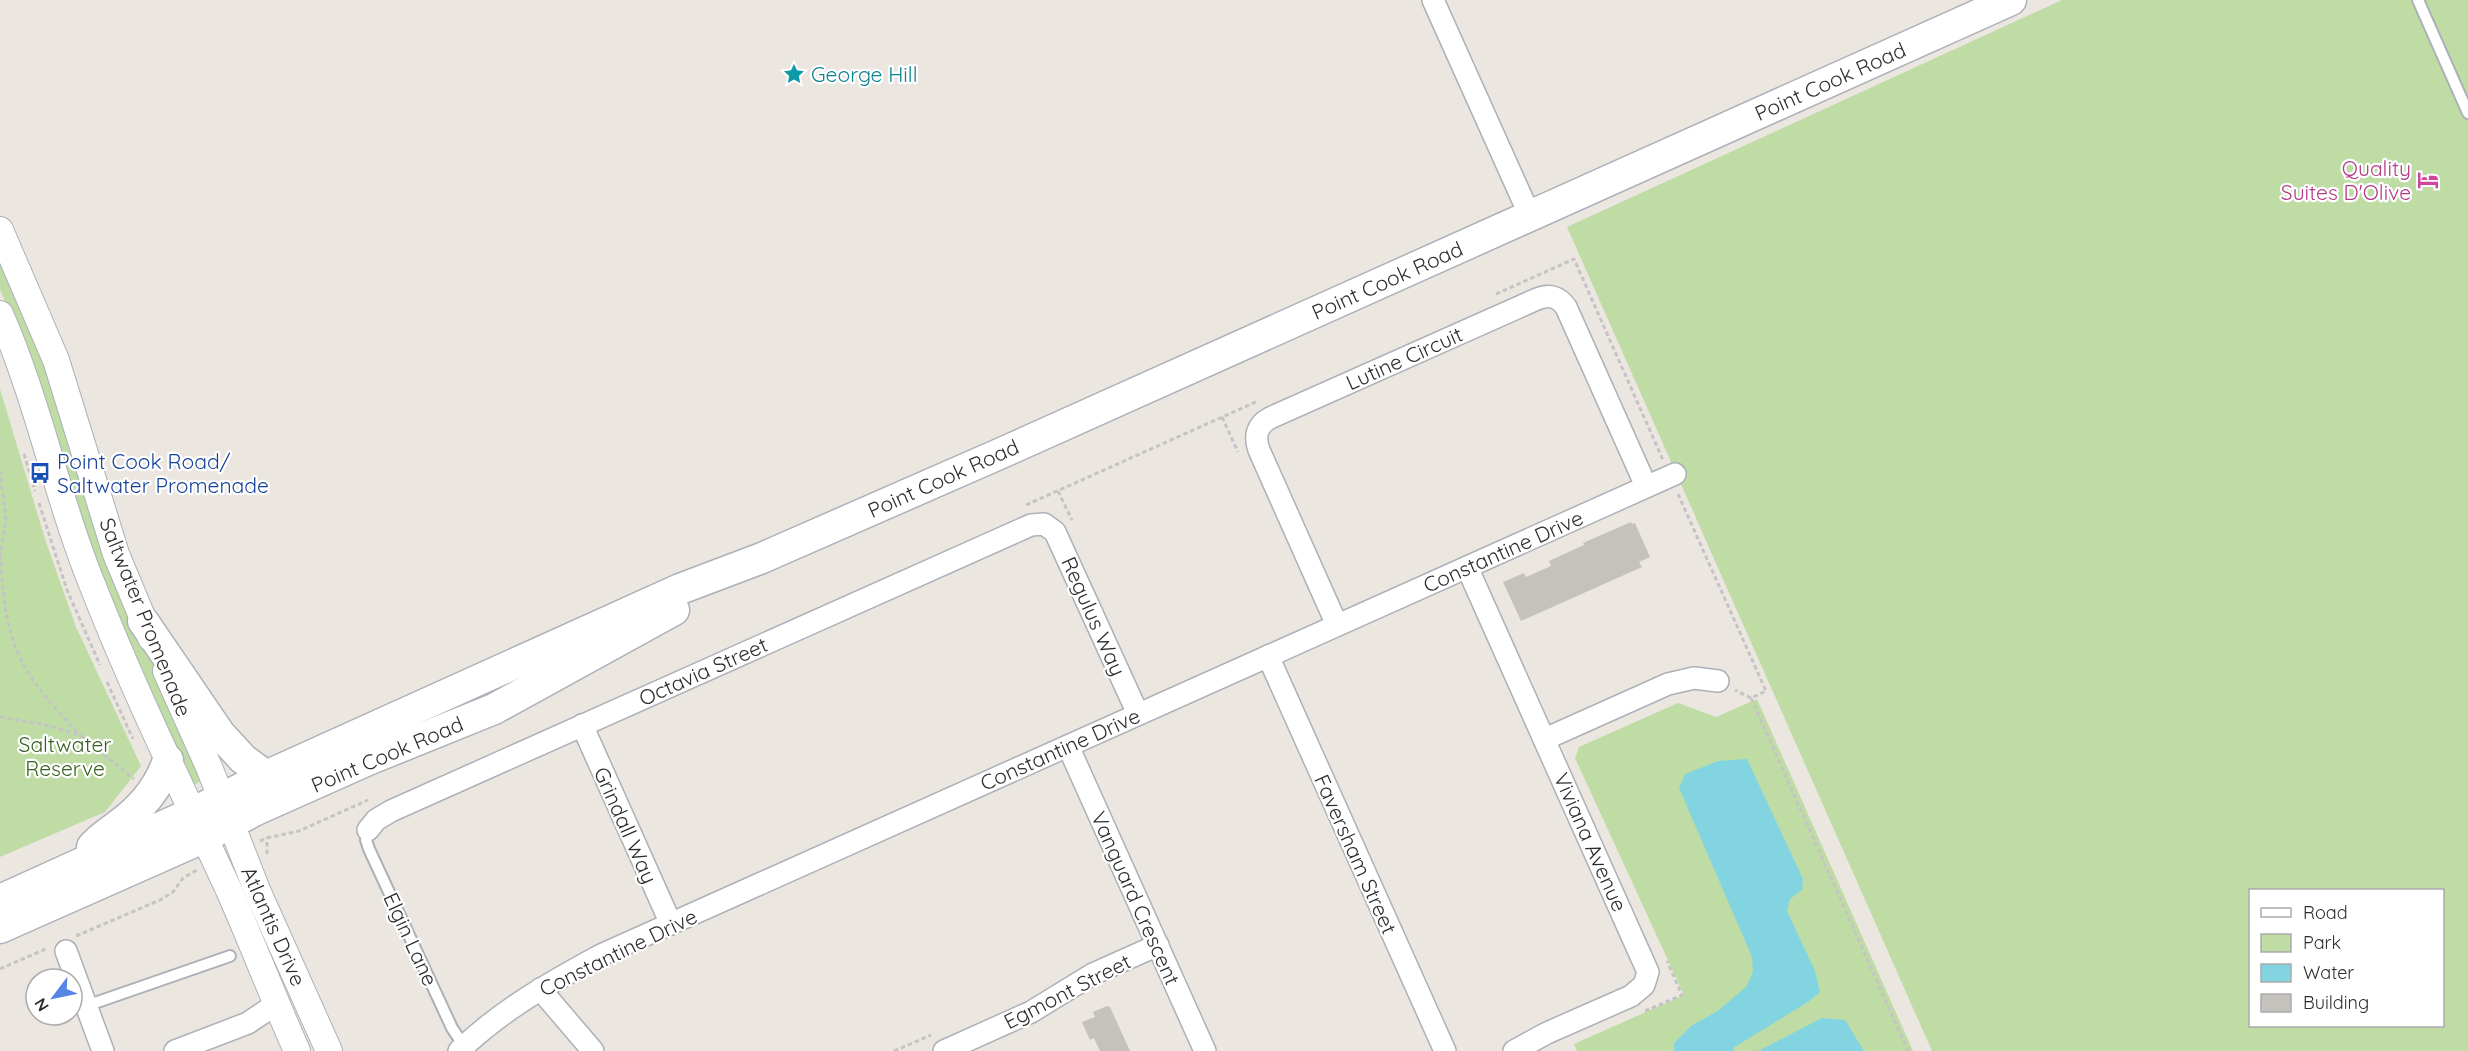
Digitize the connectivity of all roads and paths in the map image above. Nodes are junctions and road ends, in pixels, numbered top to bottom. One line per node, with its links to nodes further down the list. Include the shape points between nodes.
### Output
1 (1433, 0): 5 (street)
2 (2011, 0): 5 (main road, Point Cook Road)
3 (2418, 0): 4 (lane)
4 (2468, 113)
5 (1530, 216): 16 (main road, Point Cook Road)
6 (0, 230): 18 (street, Saltwater Promenade, via 56,360 116,554)
7 (1487, 298): 11 (path, via 1574,259)
8 (0, 314): 29 (street, Saltwater Promenade, via 20,361 93,588)
9 (1258, 401): 13 (path)
10 (0, 471): 15 (path, via 6,520)
11 (1673, 475): 12 (street, Constantine Drive); 22 (path, via 1766,691)
12 (1647, 486): 17 (street, Constantine Drive); 19 (street, Lutine Circuit, via 1566,306 1555,297 1537,298 1270,418 1258,429 1259,450)
13 (1022, 507)
14 (1044, 524): 23 (street, Regulus Way, via 1058,538); 25 (street, Octavia Street, via 1024,527)
15 (0, 556): 26 (path, via 6,613 17,652 40,689)
16 (762, 558): 30 (main road, Point Cook Road, via 680,589); 33 (main road, Point Cook Road, via 494,709 368,760)
17 (1467, 567): 19 (street, Constantine Drive); 27 (street, Viviana Avenue)
18 (144, 621): 30 (main road, via 220,734); 33 (street, Saltwater Promenade)
19 (1337, 625): 20 (street, Constantine Drive)
20 (1268, 656): 23 (street, Constantine Drive); 56 (street, Faversham Street)
21 (1718, 681): 22 (path); 27 (street, via 1694,678 1668,684)
22 (1751, 698): 58 (path)
23 (1137, 714): 28 (street, Constantine Drive)
24 (0, 717): 26 (path)
25 (582, 725): 34 (street, Octavia Street, via 391,811); 38 (street, Grindall Way)
26 (80, 735): 31 (path)
27 (1545, 739): 57 (street, Viviana Avenue, via 1648,972 1644,985 1631,996)
28 (1068, 746): 38 (street, Constantine Drive); 41 (street, Vanguard Crescent)
29 (168, 760): 35 (street, Saltwater Promenade); 36 (main road, via 151,796 99,838)
30 (266, 776): 33 (main road, Point Cook Road)
31 (139, 783)
32 (378, 796): 33 (path, via 299,831 267,838)
33 (231, 825): 35 (main road, Point Cook Road); 52 (street, Atlantis Drive)
34 (368, 830): 48 (lane, Elgin Lane, via 369,849)
35 (203, 838): 36 (main road, Point Cook Road); 39 (main road, Point Cook Road); 40 (path, via 174,892); 45 (street, Atlantis Drive, via 234,901)
36 (77, 866): 37 (main road, Point Cook Road)
37 (0, 900)
38 (671, 924): 44 (street, Constantine Drive)
39 (0, 928)
40 (63, 945): 43 (path); 46 (street)
41 (1158, 945): 47 (street, Egmont Street, via 1093,974 1031,1012); 55 (street, Vanguard Crescent)
42 (231, 956): 46 (lane)
43 (0, 969)
44 (540, 989): 48 (street, Constantine Drive); 53 (street)
45 (276, 1004): 50 (street, via 248,1023); 51 (street, Atlantis Drive)
46 (86, 1006): 49 (street)
47 (940, 1042): 54 (path)
48 (461, 1049)
49 (103, 1051)
50 (175, 1051)
51 (297, 1051)
52 (329, 1051)
53 (593, 1051)
54 (894, 1051)
55 (1205, 1051)
56 (1445, 1051)
57 (1514, 1051)
58 (1908, 1051)

